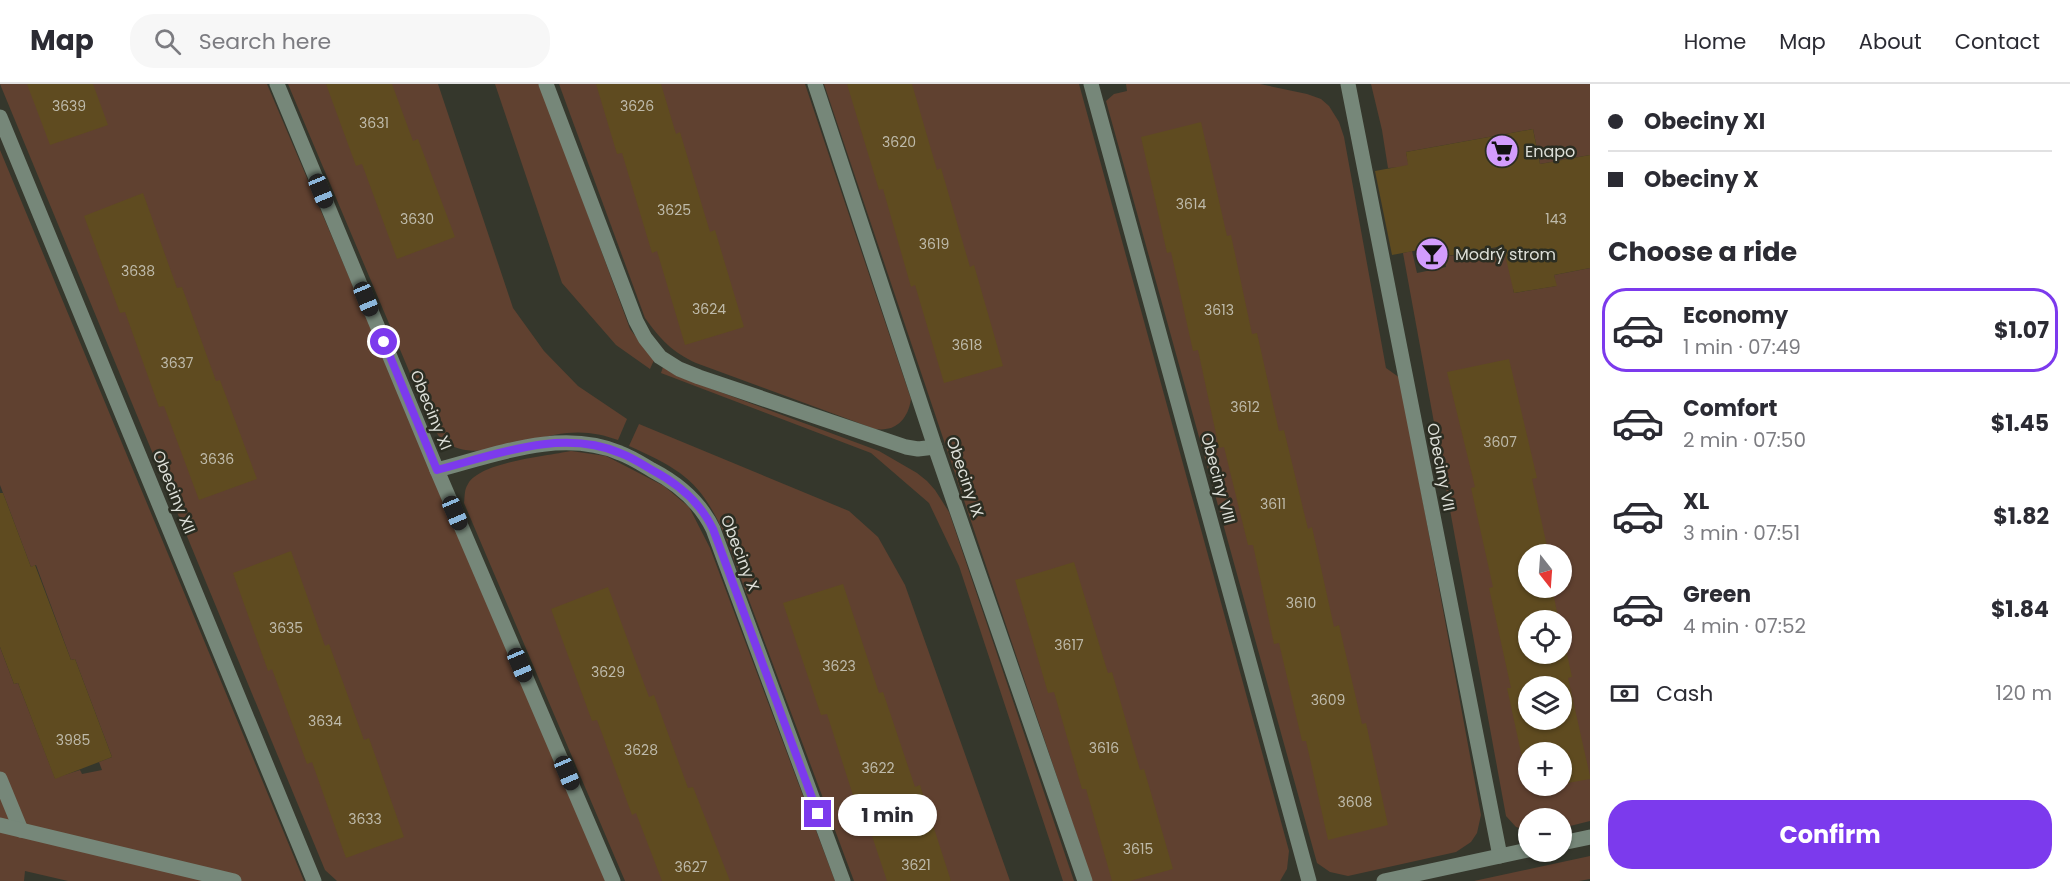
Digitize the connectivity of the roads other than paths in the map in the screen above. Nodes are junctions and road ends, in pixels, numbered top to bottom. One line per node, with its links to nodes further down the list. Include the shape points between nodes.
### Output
1 (277, 84): 8 (street, Obeciny XI)
2 (546, 84): 7 (street, via 636,321 660,357 699,377 906,447)
3 (815, 84): 7 (street, Obeciny IX)
4 (1091, 84): 21 (street, Obeciny VIII)
5 (1348, 84): 15 (street, Obeciny VII)
6 (0, 117): 17 (street, Obeciny XII)
7 (935, 447): 20 (street, Obeciny IX)
8 (437, 470): 18 (street, Obeciny XI); 19 (street, Obeciny X, via 530,446 581,443 619,452 669,479 695,500 713,529)
9 (0, 779): 11 (street)
10 (0, 825): 11 (street)
11 (21, 830): 16 (street)
12 (1590, 837): 13 (street)
13 (1572, 841)
14 (1518, 852): 15 (street)
15 (1500, 856): 22 (street)
16 (234, 881)
17 (314, 881)
18 (614, 881)
19 (843, 881)
20 (1085, 881)
21 (1309, 881)
22 (1383, 881)

